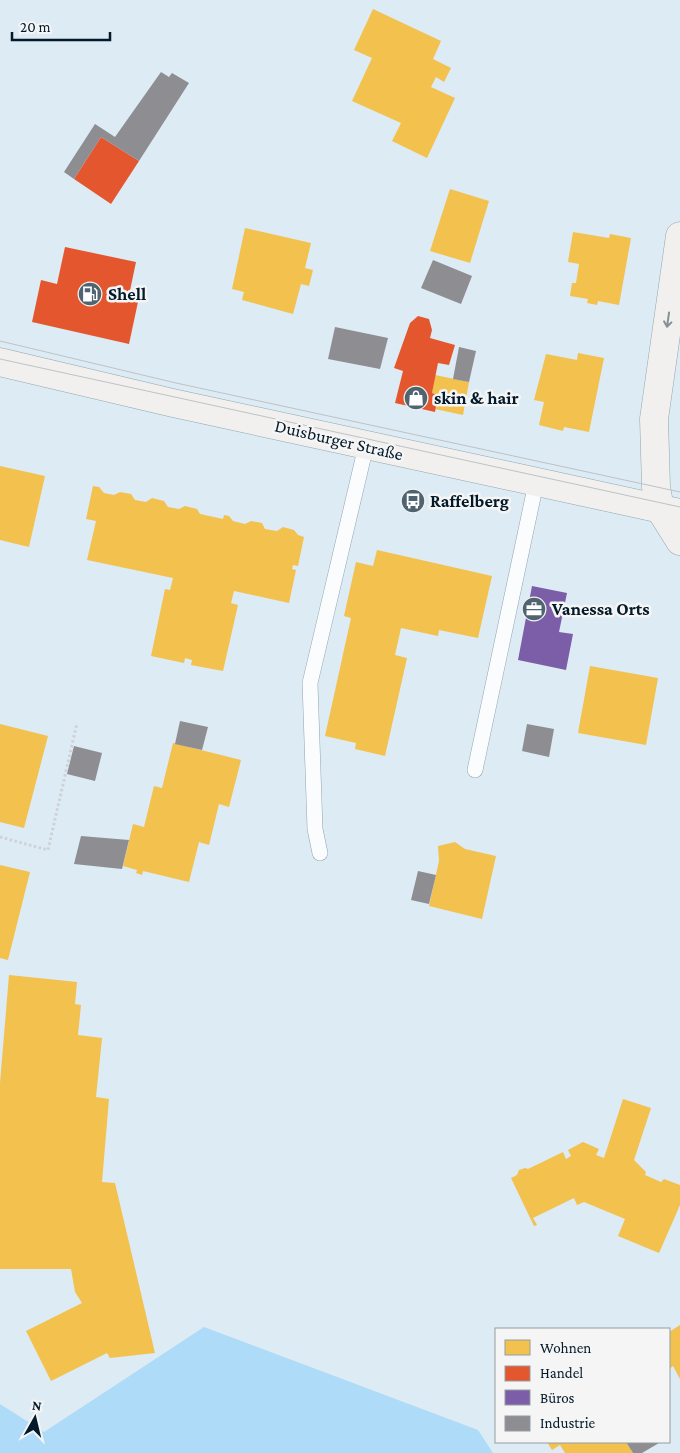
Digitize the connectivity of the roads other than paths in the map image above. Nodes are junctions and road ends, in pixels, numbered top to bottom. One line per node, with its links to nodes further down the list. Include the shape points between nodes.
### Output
1 (680, 236): 5 (main road, one-way to 5, via 654,419 656,487)
2 (0, 362): 3 (main road, Duisburger Straße)
3 (366, 446): 4 (main road, Duisburger Straße); 8 (lane, via 310,682 315,828)
4 (536, 483): 5 (main road, Duisburger Straße); 7 (lane)
5 (670, 511): 6 (main road)
6 (680, 540)
7 (475, 770)
8 (320, 853)

